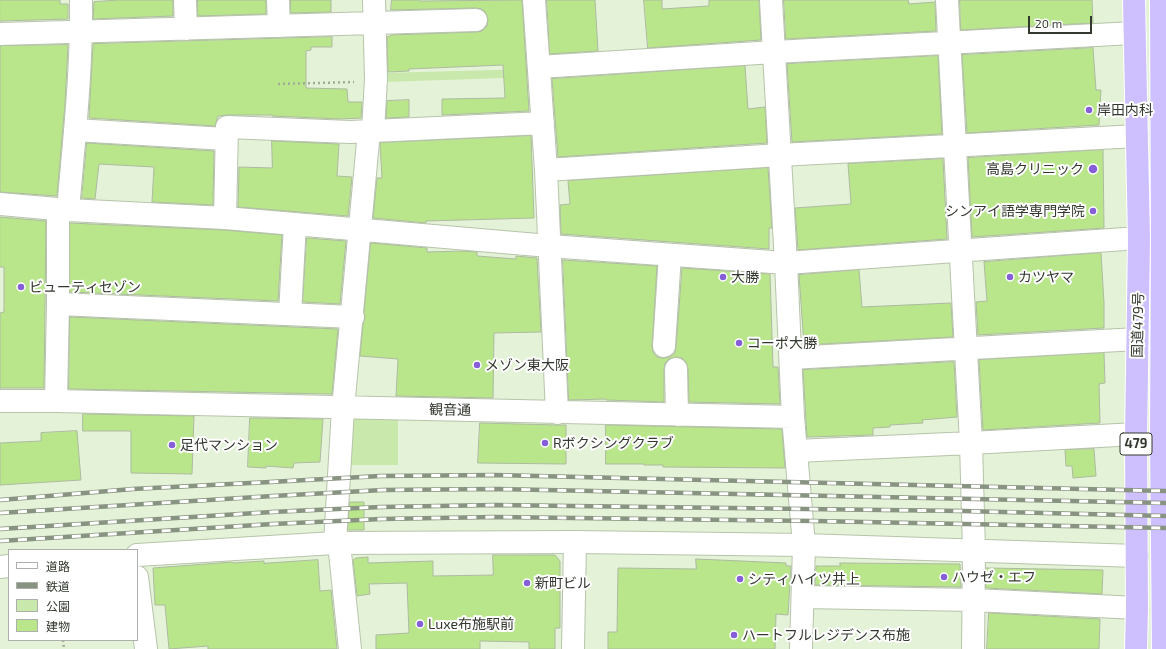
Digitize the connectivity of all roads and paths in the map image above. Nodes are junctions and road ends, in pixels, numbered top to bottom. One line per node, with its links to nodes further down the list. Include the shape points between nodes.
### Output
1 (81, 0): 15 (street)
2 (185, 0): 13 (street)
3 (278, 0): 12 (street)
4 (374, 0): 11 (street)
5 (534, 0): 20 (street)
6 (771, 0): 19 (street)
7 (947, 0): 18 (street)
8 (1134, 0): 16 (highway, 国道479号 / 479)
9 (1161, 0): 14 (highway, 国道479号 / 479)
10 (476, 20): 11 (street)
11 (374, 23): 12 (street); 21 (street)
12 (279, 26): 13 (street)
13 (186, 29): 15 (street)
14 (1163, 31): 26 (highway, 国道479号 / 479)
15 (81, 32): 17 (street); 24 (street)
16 (1134, 33): 18 (street); 27 (highway, 国道479号 / 479)
17 (0, 34)
18 (949, 42): 19 (street); 29 (street)
19 (774, 52): 20 (street); 30 (street)
20 (540, 68): 23 (street)
21 (376, 81): 22 (path); 25 (street)
22 (278, 84)
23 (543, 123): 25 (street); 31 (street)
24 (75, 130): 28 (street); 33 (street)
25 (371, 131): 28 (street, via 227,127); 36 (street)
26 (1164, 132): 37 (highway, 国道479号 / 479)
27 (1137, 136): 29 (street); 38 (highway, 国道479号 / 479)
28 (226, 139): 34 (street)
29 (955, 146): 30 (street); 40 (street)
30 (780, 155): 31 (street); 42 (street)
31 (546, 170): 39 (street)
32 (0, 204): 33 (street)
33 (68, 210): 34 (street); 43 (street, via 58,212)
34 (225, 218): 35 (street)
35 (295, 224): 36 (street); 44 (street)
36 (361, 229): 39 (street); 45 (street)
37 (1164, 237): 38 (street); 57 (highway, 国道479号 / 479)
38 (1139, 238): 40 (street); 46 (highway, 国道479号 / 479)
39 (549, 246): 41 (street); 54 (street)
40 (960, 251): 42 (street); 48 (street)
41 (670, 255): 42 (street); 47 (street)
42 (786, 263): 49 (street)
43 (58, 304): 44 (street); 51 (street)
44 (290, 314): 45 (street)
45 (352, 316): 53 (street)
46 (1138, 339): 48 (street); 58 (highway, 国道479号 / 479)
47 (664, 346)
48 (965, 349): 49 (street); 59 (street)
49 (791, 358): 56 (street)
50 (676, 369): 55 (street)
51 (56, 401): 52 (street, 観音通); 53 (street, 観音通)
52 (0, 402)
53 (343, 408): 54 (street, 観音通); 62 (street)
54 (558, 413): 55 (street, 観音通)
55 (677, 414): 56 (street, 観音通)
56 (793, 417): 60 (street)
57 (1163, 430): 70 (highway, 国道479号 / 479)
58 (1136, 434): 59 (street); 66 (highway, 国道479号 / 479)
59 (971, 443): 60 (street); 64 (street)
60 (796, 451): 63 (street)
61 (575, 542): 62 (street); 63 (street); 74 (street)
62 (337, 543): 65 (street); 73 (street)
63 (804, 545): 64 (street); 68 (street)
64 (974, 551): 66 (street); 69 (street)
65 (138, 555)
66 (1137, 556): 71 (highway, 国道479号 / 479)
67 (138, 585): 72 (street)
68 (803, 597): 69 (street); 75 (street)
69 (974, 600): 71 (street); 76 (street)
70 (1164, 606): 78 (highway, 国道479号 / 479)
71 (1137, 608): 77 (highway, 国道479号 / 479)
72 (146, 649)
73 (350, 649)
74 (573, 649)
75 (801, 649)
76 (973, 649)
77 (1136, 649)
78 (1163, 649)

